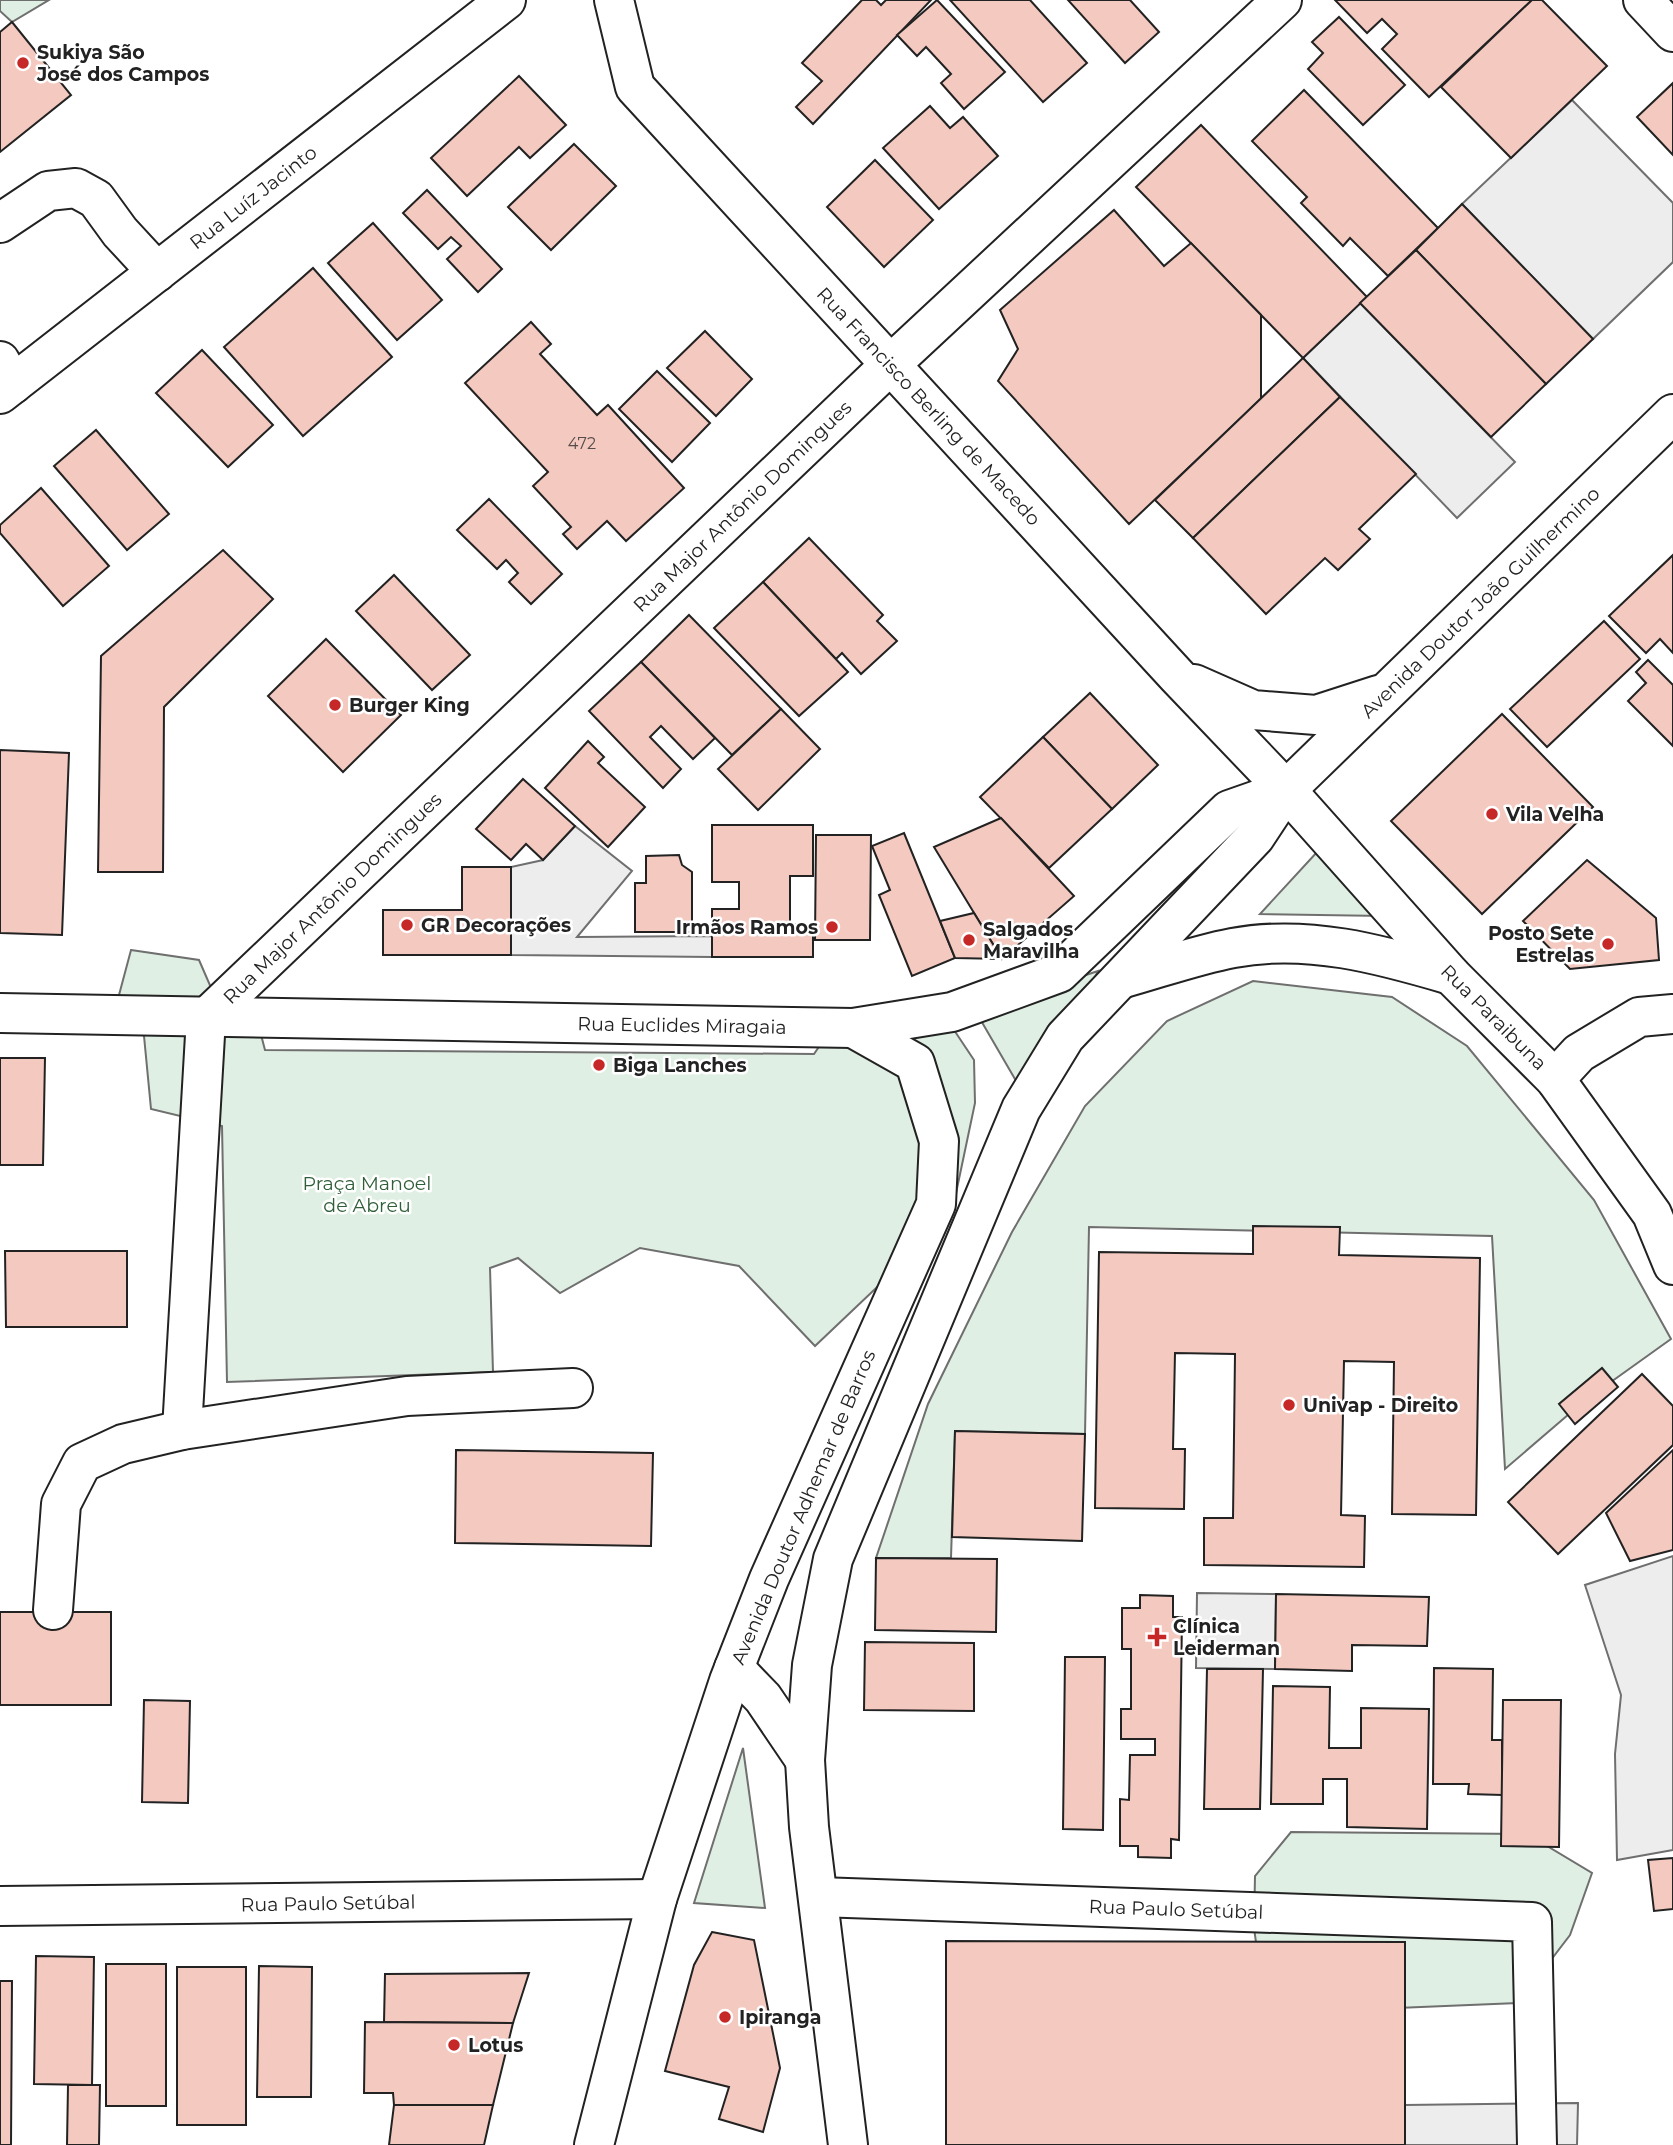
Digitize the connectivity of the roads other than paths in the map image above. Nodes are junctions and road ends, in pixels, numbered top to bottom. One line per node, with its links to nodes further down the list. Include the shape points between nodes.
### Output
1 (506, 0): 7 (street, Rua Luíz Jacinto)
2 (614, 0): 8 (street, Rua Francisco Berling de Macedo, via 635,87)
3 (1282, 0): 8 (street, Rua Major Antônio Domingues)
4 (1643, 0): 5 (street)
5 (1673, 32)
6 (0, 223): 7 (street, via 48,191 76,188 96,199)
7 (157, 272): 9 (street, Rua Luíz Jacinto)
8 (891, 364): 11 (street, Rua Francisco Berling de Macedo); 18 (street, Rua Major Antônio Domingues)
9 (4, 380)
10 (1673, 414): 12 (street, Avenida Doutor João Guilhermino)
11 (1177, 677): 12 (street, via 1253,710 1315,715); 13 (street, Rua Francisco Berling de Macedo)
12 (1386, 692): 13 (street, Avenida Doutor João Guilhermino)
13 (1286, 790): 14 (street, Rua Paraibuna); 15 (street, via 1255,837); 19 (street, Rua Euclides Miragaia, via 1229,810 1059,973 952,1012)
14 (1451, 975): 15 (street, via 1370,951 1303,944 1235,948); 20 (street, Rua Paraibuna)
15 (1124, 978): 26 (street, via 1065,1037 1021,1109 833,1559 812,1665)
16 (0, 1013): 18 (street, Rua Euclides Miragaia)
17 (1673, 1014): 20 (street, via 1639,1017 1579,1053)
18 (206, 1018): 19 (street, Rua Euclides Miragaia); 23 (street)
19 (853, 1028): 25 (street, Avenida Doutor Adhemar de Barros, via 915,1063 939,1142 936,1204 769,1578)
20 (1555, 1079): 21 (street, Rua Paraibuna, via 1652,1213)
21 (1673, 1265)
22 (573, 1388): 23 (street, via 407,1396)
23 (182, 1430): 24 (street, via 123,1444 82,1463 61,1504)
24 (53, 1610)
25 (734, 1668): 26 (street, via 764,1698); 28 (street, Avenida Doutor Adhemar de Barros)
26 (806, 1760): 27 (street)
27 (819, 1897): 31 (street); 32 (street, Rua Paulo Setúbal, via 1532,1922)
28 (657, 1899): 29 (street, Rua Paulo Setúbal); 30 (street, Avenida Doutor Adhemar de Barros)
29 (0, 1906)
30 (594, 2145)
31 (848, 2145)
32 (1537, 2145)

